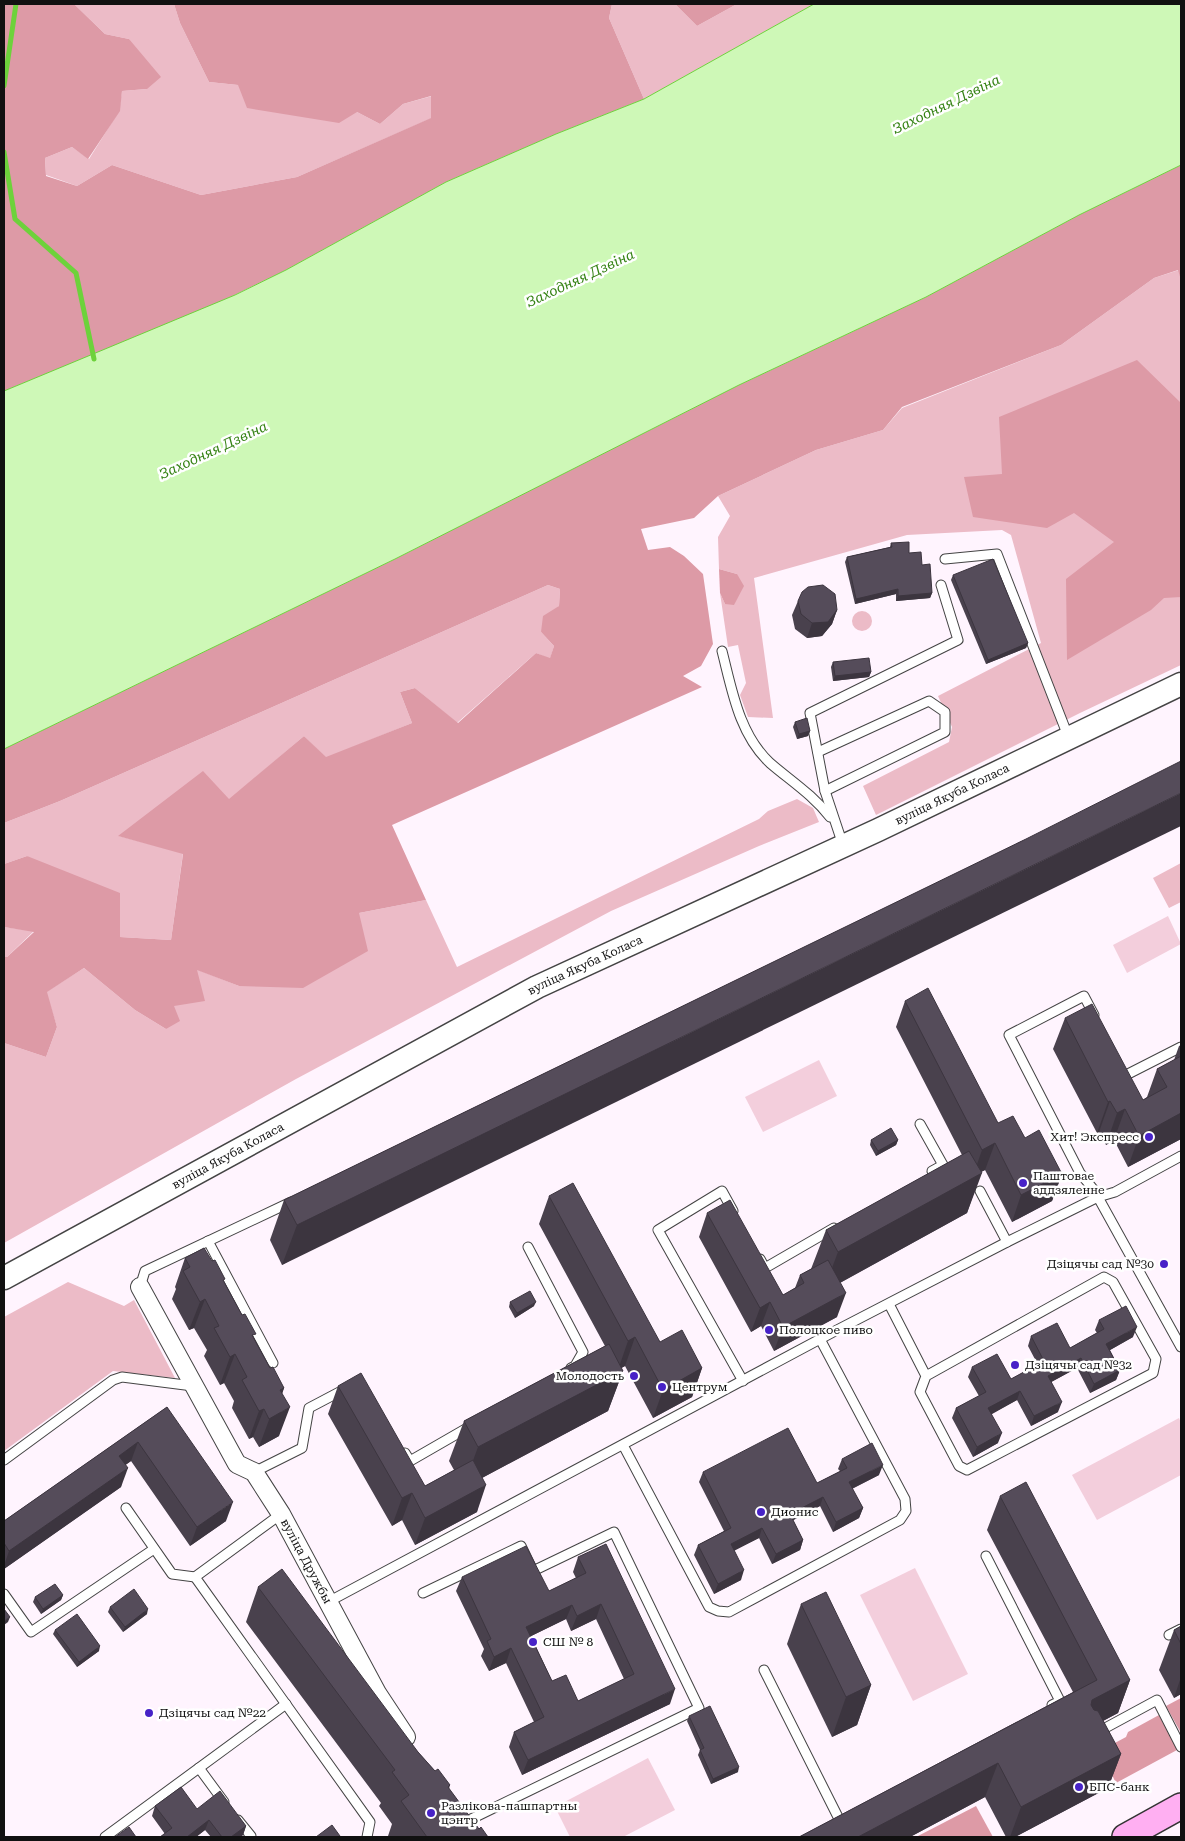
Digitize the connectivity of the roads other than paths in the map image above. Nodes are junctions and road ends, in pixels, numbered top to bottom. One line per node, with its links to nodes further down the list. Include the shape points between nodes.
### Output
1 (945, 559): 5 (lane, via 997,554)
2 (941, 585): 6 (lane, via 958,640 810,713)
3 (722, 651): 8 (lane, via 740,721 769,761 818,801)
4 (1181, 684): 5 (street, вуліца Якуба Коласа)
5 (1068, 736): 9 (street, вуліца Якуба Коласа, via 878,830)
6 (818, 752): 7 (lane); 7 (lane, via 929,701 945,712 945,732)
7 (825, 791): 8 (lane)
8 (833, 821): 9 (lane)
9 (843, 844): 25 (street, вуліца Якуба Коласа, via 537,987)
10 (1099, 1024): 17 (lane, via 1084,996 1009,1036 1080,1173)
11 (1181, 1047): 12 (lane)
12 (1126, 1075)
13 (920, 1124): 15 (lane, via 943,1165)
14 (1181, 1156): 17 (lane, via 1115,1192)
15 (926, 1175)
16 (980, 1191): 22 (lane)
17 (1098, 1197): 22 (lane); 29 (lane)
18 (298, 1199): 21 (lane)
19 (736, 1217): 33 (lane, via 722,1191 658,1230)
20 (841, 1224): 24 (lane, via 765,1268)
21 (208, 1241): 26 (lane, via 145,1271); 30 (lane)
22 (1007, 1242): 27 (lane)
23 (528, 1247): 31 (lane, via 583,1352 575,1366)
24 (755, 1251)
25 (4, 1278)
26 (140, 1287): 35 (street, вуліца Дружбы)
27 (889, 1304): 28 (lane); 32 (lane)
28 (820, 1339): 33 (lane); 38 (lane, via 905,1499 906,1510 900,1520 729,1612 718,1611 709,1607)
29 (1181, 1347)
30 (273, 1363)
31 (559, 1375)
32 (926, 1376): 32 (lane, via 920,1392 959,1466 968,1470 1153,1373 1156,1359 1113,1282 1104,1277)
33 (742, 1381): 38 (lane)
34 (353, 1385): 40 (lane, via 309,1408 302,1448)
35 (193, 1386): 39 (lane, via 122,1377 113,1380); 40 (street, вуліца Дружбы, via 237,1464)
36 (476, 1423): 37 (lane, via 410,1461)
37 (400, 1445)
38 (623, 1445): 48 (lane)
39 (4, 1460)
40 (254, 1472): 42 (street, вуліца Дружбы)
41 (126, 1508): 43 (lane)
42 (281, 1514): 45 (lane); 48 (street, вуліца Дружбы)
43 (154, 1549): 45 (lane, via 172,1574); 47 (lane, via 32,1632)
44 (986, 1556): 53 (lane, via 1060,1701)
45 (195, 1576): 52 (lane)
46 (423, 1593): 60 (lane, via 521,1546 533,1570 614,1532 699,1708)
47 (4, 1594)
48 (328, 1602): 56 (street, вуліца Дружбы, via 377,1693)
49 (1181, 1629): 50 (lane)
50 (1169, 1635)
51 (764, 1670): 61 (lane, via 844,1817)
52 (286, 1704): 57 (lane); 64 (lane, via 370,1822)
53 (1043, 1710)
54 (1085, 1739): 55 (lane, via 1157,1700)
55 (1181, 1747)
56 (414, 1750)
57 (199, 1768): 62 (lane); 63 (lane)
58 (452, 1806): 60 (street)
59 (1181, 1806): 66 (main road)
60 (463, 1823): 65 (street)
61 (831, 1824)
62 (105, 1837)
63 (249, 1837)
64 (367, 1837)
65 (474, 1837)
66 (1125, 1837)

